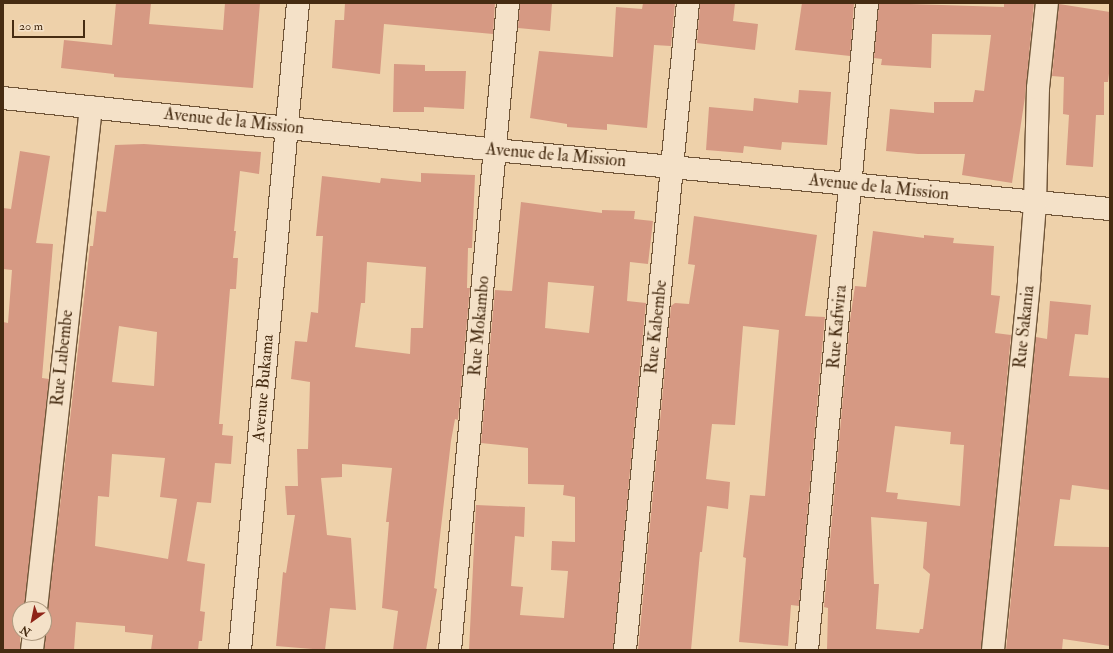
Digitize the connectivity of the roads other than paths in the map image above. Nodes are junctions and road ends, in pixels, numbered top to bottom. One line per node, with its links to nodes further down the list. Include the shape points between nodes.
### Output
1 (298, 3): 8 (street, Avenue Bukama)
2 (508, 3): 9 (street, Rue Mokambo)
3 (688, 3): 10 (street, Rue Kabembe)
4 (867, 3): 11 (street, Rue Kafwira)
5 (1047, 3): 12 (street, Rue Sakania, via 1038,88)
6 (3, 98): 7 (street, Avenue de la Mission)
7 (91, 107): 8 (street, Avenue de la Mission); 14 (street, Rue Lubembe)
8 (286, 126): 9 (street, Avenue de la Mission); 15 (street, Avenue Bukama)
9 (495, 150): 10 (street, Avenue de la Mission); 16 (street, Rue Mokambo)
10 (672, 166): 11 (street, Avenue de la Mission); 17 (street, Rue Kabembe)
11 (851, 184): 12 (street, Avenue de la Mission); 18 (street, Rue Kafwira)
12 (1035, 203): 13 (street, Avenue de la Mission); 19 (street, Rue Sakania)
13 (1110, 209)
14 (37, 601)
15 (240, 650)
16 (450, 650)
17 (625, 650)
18 (807, 650)
19 (993, 650)

